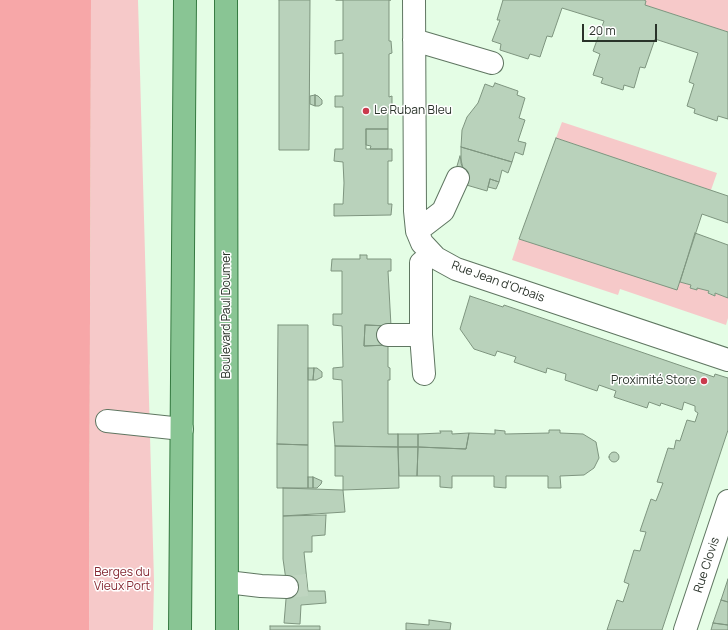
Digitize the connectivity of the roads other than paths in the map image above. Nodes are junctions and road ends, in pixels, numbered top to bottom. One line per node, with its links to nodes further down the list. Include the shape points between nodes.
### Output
1 (184, 0): 14 (main road)
2 (226, 0): 16 (main road, Boulevard Paul Doumer)
3 (414, 0): 4 (street, Rue Jean d'Orbais)
4 (414, 40): 5 (street); 7 (street, Rue Jean d'Orbais)
5 (492, 63)
6 (458, 178): 7 (street, via 443,211)
7 (417, 231): 8 (street, Rue Jean d'Orbais, via 422,243)
8 (432, 254): 10 (street, via 421,263); 11 (street, Rue Jean d'Orbais, via 456,269)
9 (388, 334): 10 (street)
10 (421, 335): 12 (street)
11 (728, 360)
12 (424, 374)
13 (107, 421): 14 (street)
14 (182, 429): 18 (main road)
15 (728, 501): 20 (street, Rue Clovis)
16 (227, 582): 17 (street); 19 (main road, Boulevard Paul Doumer)
17 (287, 587)
18 (180, 630)
19 (228, 630)
20 (685, 630)

